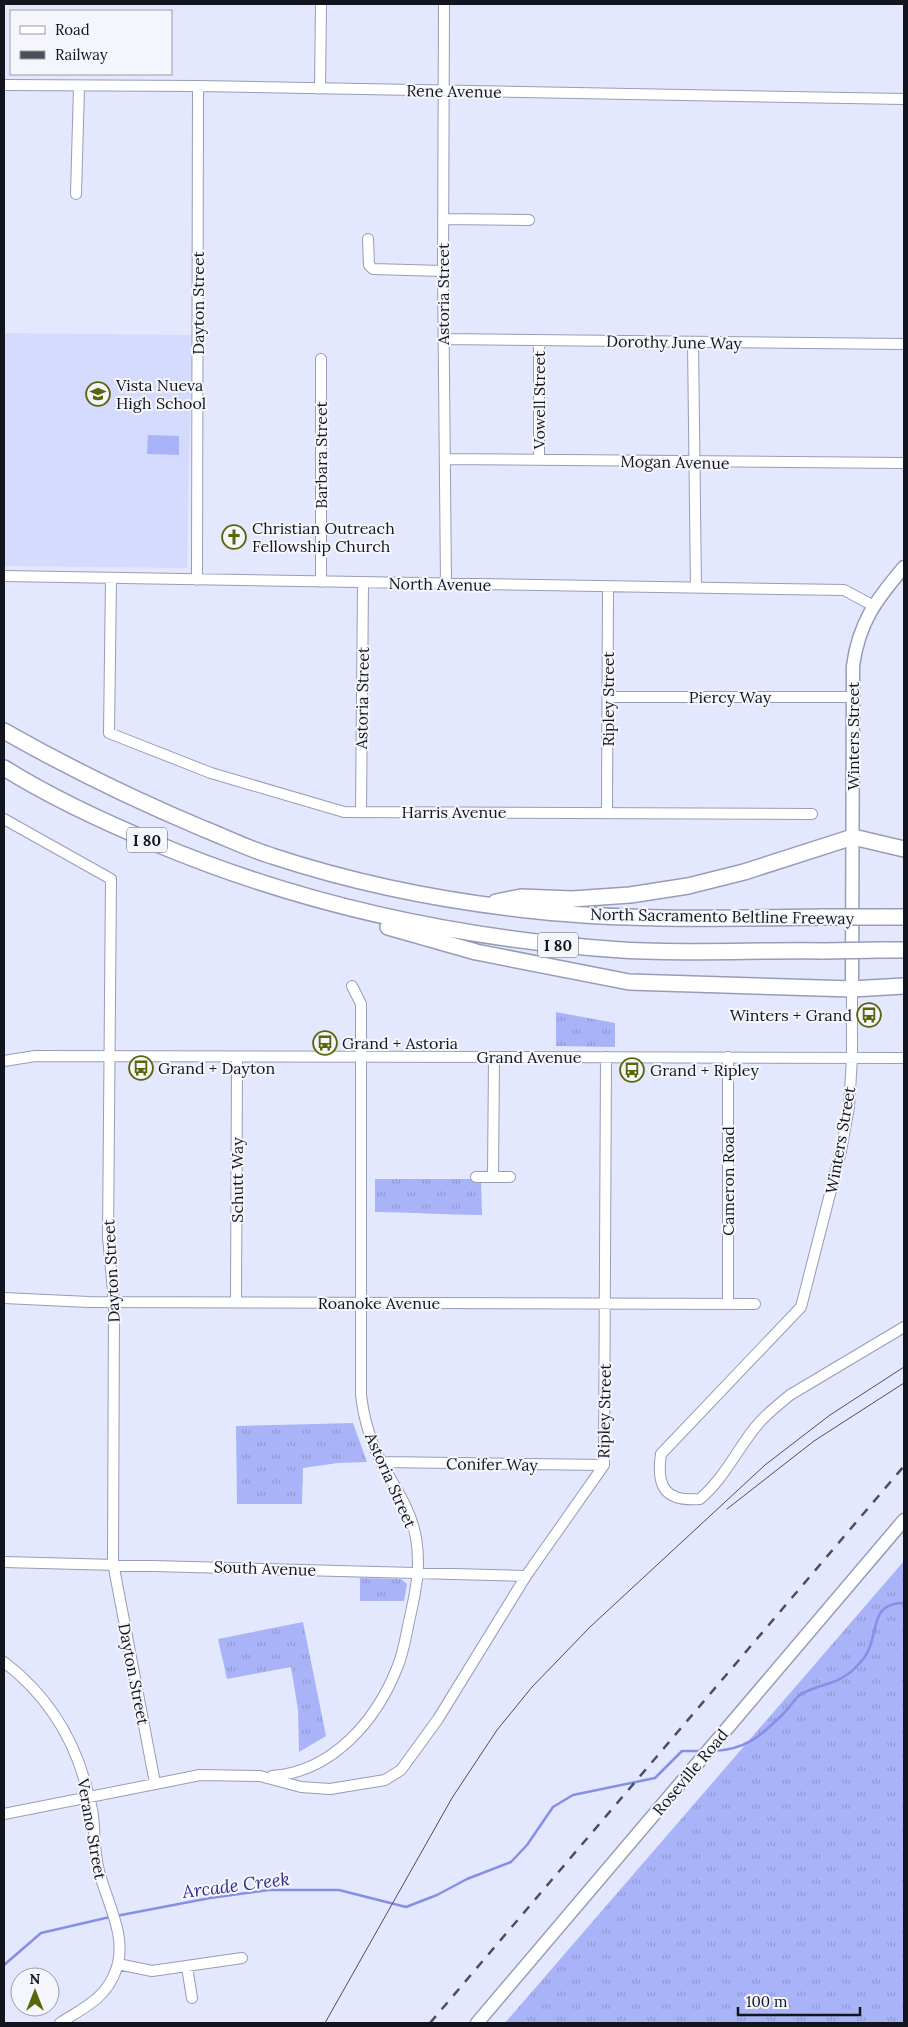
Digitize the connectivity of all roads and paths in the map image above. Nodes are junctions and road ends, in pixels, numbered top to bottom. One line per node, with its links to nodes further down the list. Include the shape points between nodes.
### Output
1 (321, 4): 6 (street)
2 (444, 4): 7 (street, Astoria Street)
3 (4, 85): 5 (street, Rene Avenue)
4 (198, 86): 5 (street, Rene Avenue); 6 (street, Rene Avenue); 26 (street, Dayton Street)
5 (78, 87): 9 (street)
6 (320, 89): 7 (street, Rene Avenue)
7 (444, 91): 8 (street, Rene Avenue); 10 (street, Astoria Street)
8 (904, 99)
9 (76, 194)
10 (444, 219): 11 (street); 13 (street, Astoria Street)
11 (530, 220)
12 (368, 239): 13 (street, via 369,265 374,269)
13 (443, 271): 14 (street, Astoria Street)
14 (443, 339): 15 (street, Dorothy June Way); 19 (street, Astoria Street)
15 (539, 340): 16 (street, Dorothy June Way); 20 (street, Vowell Street)
16 (694, 342): 17 (street, Dorothy June Way); 21 (street)
17 (904, 344)
18 (320, 359): 27 (street, Barbara Street)
19 (445, 459): 20 (street, Mogan Avenue); 29 (street, Astoria Street)
20 (540, 460): 21 (street, Mogan Avenue)
21 (695, 462): 22 (street, Mogan Avenue); 31 (street)
22 (904, 463)
23 (904, 567): 32 (main road, Winters Street)
24 (4, 576): 25 (street, North Avenue)
25 (111, 578): 26 (street, North Avenue); 37 (street, Harris Avenue, via 109,733 264,790 344,812)
26 (197, 580): 27 (street, North Avenue)
27 (321, 582): 28 (street, North Avenue)
28 (363, 583): 29 (street, North Avenue); 37 (street, Astoria Street)
29 (446, 584): 30 (street, North Avenue)
30 (608, 587): 31 (street, North Avenue); 33 (street, Ripley Street)
31 (696, 588): 32 (street, North Avenue, via 844,590)
32 (872, 605): 34 (main road, Winters Street, via 855,648)
33 (608, 697): 34 (street, Piercy Way); 38 (street, Ripley Street)
34 (853, 697): 41 (main road, Winters Street)
35 (4, 731): 44 (highway, North Sacramento Beltline Freeway / I 80, via 67,767 144,804 270,856 355,880)
36 (4, 768): 43 (highway, North Sacramento Beltline Freeway / I 80, via 114,826 204,864)
37 (361, 812): 38 (street, Harris Avenue)
38 (608, 812): 39 (street, Harris Avenue)
39 (812, 814)
40 (4, 818): 50 (street, Dayton Street, via 111,879)
41 (853, 837): 42 (highway); 44 (highway, via 744,872 688,886 630,895 572,899 521,897); 49 (main road, Winters Street)
42 (904, 849)
43 (297, 895): 46 (highway, North Sacramento Beltline Freeway / I 80, bridge, via 446,930 535,943 624,950); 49 (highway, via 347,915 476,952 629,982)
44 (482, 904): 45 (highway, North Sacramento Beltline Freeway / I 80, bridge, via 630,918)
45 (904, 917)
46 (904, 950)
47 (352, 986): 52 (street, Astoria Street, via 361,1004)
48 (904, 986): 49 (highway)
49 (852, 989): 56 (street, Winters Street)
50 (110, 1057): 51 (street, Grand Avenue); 58 (street, Grand Avenue, via 34,1056); 63 (street, Dayton Street, via 108,1237)
51 (238, 1057): 52 (street, Grand Avenue); 64 (street, Schutt Way)
52 (360, 1057): 53 (street, Grand Avenue); 65 (street, Astoria Street)
53 (494, 1057): 54 (street, Grand Avenue); 60 (street)
54 (606, 1057): 55 (street, Grand Avenue); 66 (street, Ripley Street)
55 (728, 1057): 56 (street, Grand Avenue); 67 (street, Cameron Road)
56 (852, 1058): 57 (street, Grand Avenue); 69 (street, Winters Street, via 849,1107 841,1151 801,1307 661,1454 658,1473 663,1487 670,1496 700,1499 727,1471 757,1424 774,1407)
57 (904, 1058)
58 (4, 1061)
59 (476, 1177): 60 (street)
60 (493, 1177): 61 (street)
61 (510, 1177)
62 (4, 1298): 63 (street, Roanoke Avenue)
63 (114, 1302): 64 (street, Roanoke Avenue); 74 (street, Dayton Street)
64 (236, 1302): 65 (street, Roanoke Avenue)
65 (360, 1303): 66 (street, Roanoke Avenue); 70 (street, Astoria Street, via 361,1395 367,1426)
66 (605, 1304): 67 (street, Roanoke Avenue); 71 (street, Ripley Street)
67 (728, 1304): 68 (street, Roanoke Avenue)
68 (754, 1304)
69 (904, 1327)
70 (381, 1462): 71 (street, Conifer Way); 75 (street, Astoria Street, via 402,1496 413,1524)
71 (604, 1465): 76 (street, Ripley Street)
72 (904, 1520): 87 (main road, Roseville Road)
73 (4, 1562): 74 (street, South Avenue)
74 (114, 1563): 75 (street, South Avenue); 79 (street, Dayton Street)
75 (418, 1573): 76 (street, South Avenue); 78 (street, Astoria Street, via 398,1667 375,1710 347,1742 315,1766 291,1774)
76 (526, 1576): 78 (street, Ripley Street, via 438,1720 396,1775 385,1780 330,1789 301,1787)
77 (4, 1662): 80 (street, Verano Street, via 31,1686 59,1721 76,1755)
78 (260, 1776): 79 (street, via 200,1775)
79 (154, 1783): 80 (street)
80 (89, 1796): 81 (street); 83 (street, Verano Street, via 94,1852 119,1933)
81 (4, 1814)
82 (242, 1958): 84 (street)
83 (118, 1964): 84 (street, via 152,1972); 86 (street, Verano Street, via 100,1997 85,2010)
84 (187, 1967): 85 (street)
85 (192, 1998)
86 (60, 2023)
87 (477, 2023)

